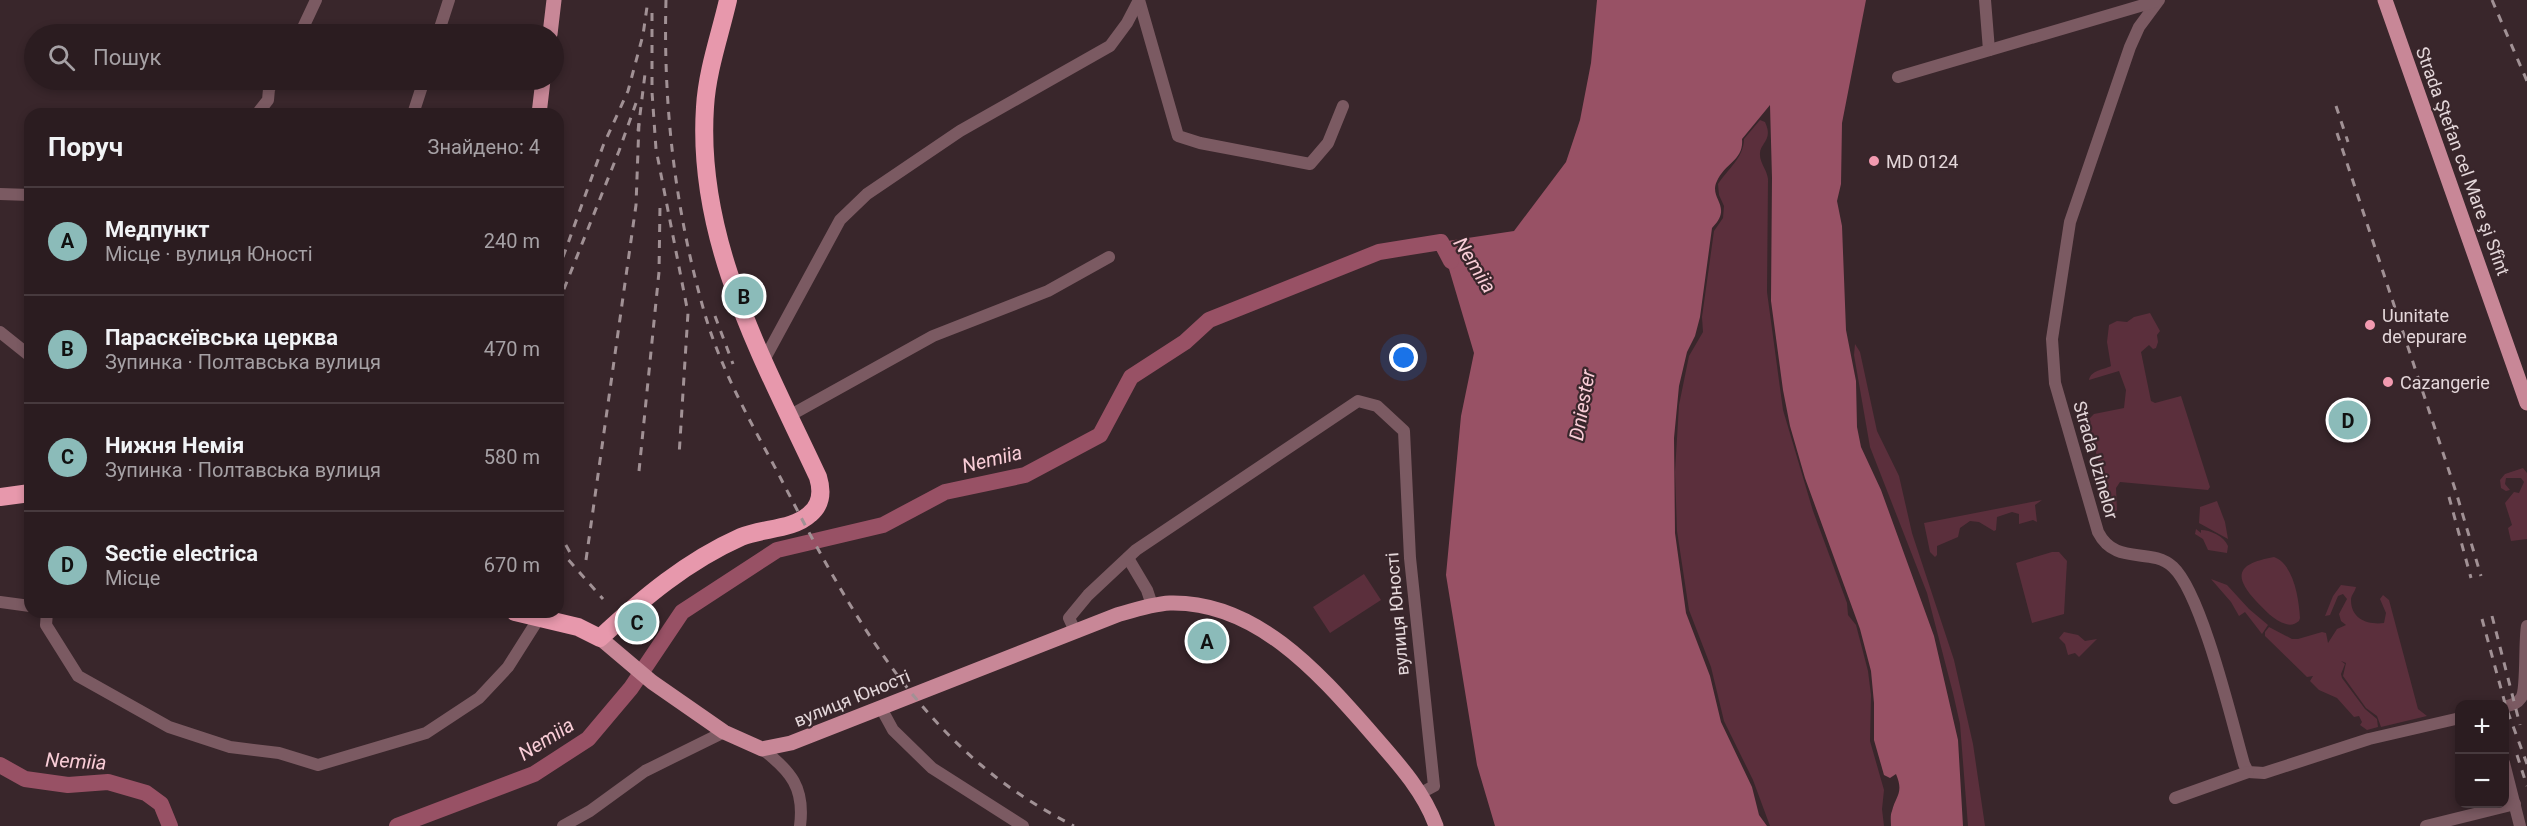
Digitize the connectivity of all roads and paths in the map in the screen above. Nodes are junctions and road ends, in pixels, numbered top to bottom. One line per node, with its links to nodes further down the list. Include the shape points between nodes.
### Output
1 (316, 0): 10 (street)
2 (449, 0): 11 (street)
3 (555, 0): 12 (main road)
4 (728, 0): 27 (highway, via 705,106 705,170 726,269)
5 (1139, 0): 18 (street, via 1178,136 1310,164 1328,143); 27 (street, via 1110,46 960,131 867,194 840,220)
6 (1985, 0): 13 (street)
7 (2385, 0): 28 (main road, Strada Ştefan cel Mare şi Sfînt)
8 (2158, 1): 9 (street); 46 (street, Strada Uzinelor, via 2130,47 2076,199 2054,319 2052,368 2098,532 2118,552 2160,560 2178,572 2199,615)
9 (2131, 3): 13 (street, via 2048,34)
10 (305, 24)
11 (441, 24)
12 (551, 24)
13 (1989, 50): 14 (street)
14 (1898, 77)
15 (269, 90): 19 (street)
16 (421, 90): 20 (street)
17 (542, 90): 21 (main road)
18 (1343, 106)
19 (262, 108)
20 (415, 108)
21 (540, 108)
22 (0, 194): 23 (street)
23 (24, 195)
24 (1109, 257): 29 (street, via 1048,291 933,336)
25 (0, 332): 26 (street)
26 (24, 351)
27 (763, 362): 29 (highway)
28 (2527, 403)
29 (789, 416): 40 (highway, via 818,477 821,495 812,513 799,521 742,537 705,556 643,598)
30 (24, 494): 31 (highway)
31 (0, 496)
32 (1128, 558): 35 (street); 39 (street, вулиця Юності, via 1068,618); 48 (street, вулиця Юності, via 1358,401 1377,406 1404,431 1410,558 1434,786)
33 (0, 602): 34 (street)
34 (24, 605)
35 (1152, 605): 39 (main road, вулиця Юності); 48 (main road, вулиця Юності, via 1186,604 1218,610 1287,647 1339,696)
36 (47, 618): 37 (street, via 46,625 78,676 169,727 230,747 279,753 318,765 426,733 479,698 508,667)
37 (539, 618): 40 (highway, via 578,627)
38 (2527, 626): 41 (street, via 2525,692 2519,702)
39 (1075, 631): 42 (main road, вулиця Юності)
40 (600, 638): 44 (main road, via 652,682)
41 (2509, 706)
42 (881, 708): 45 (main road, вулиця Юності, via 791,743); 53 (street, via 893,730 932,768)
43 (2455, 719): 46 (street, via 2369,739 2264,773)
44 (724, 732): 45 (main road); 51 (street, via 645,771)
45 (762, 749): 52 (street, via 781,764 800,789)
46 (2248, 772): 49 (street)
47 (2509, 779): 50 (street)
48 (1419, 794): 54 (main road)
49 (2175, 798)
50 (2515, 804): 55 (street); 56 (street)
51 (563, 826)
52 (800, 826)
53 (1023, 826)
54 (1436, 826)
55 (2427, 826)
56 (2520, 826)

